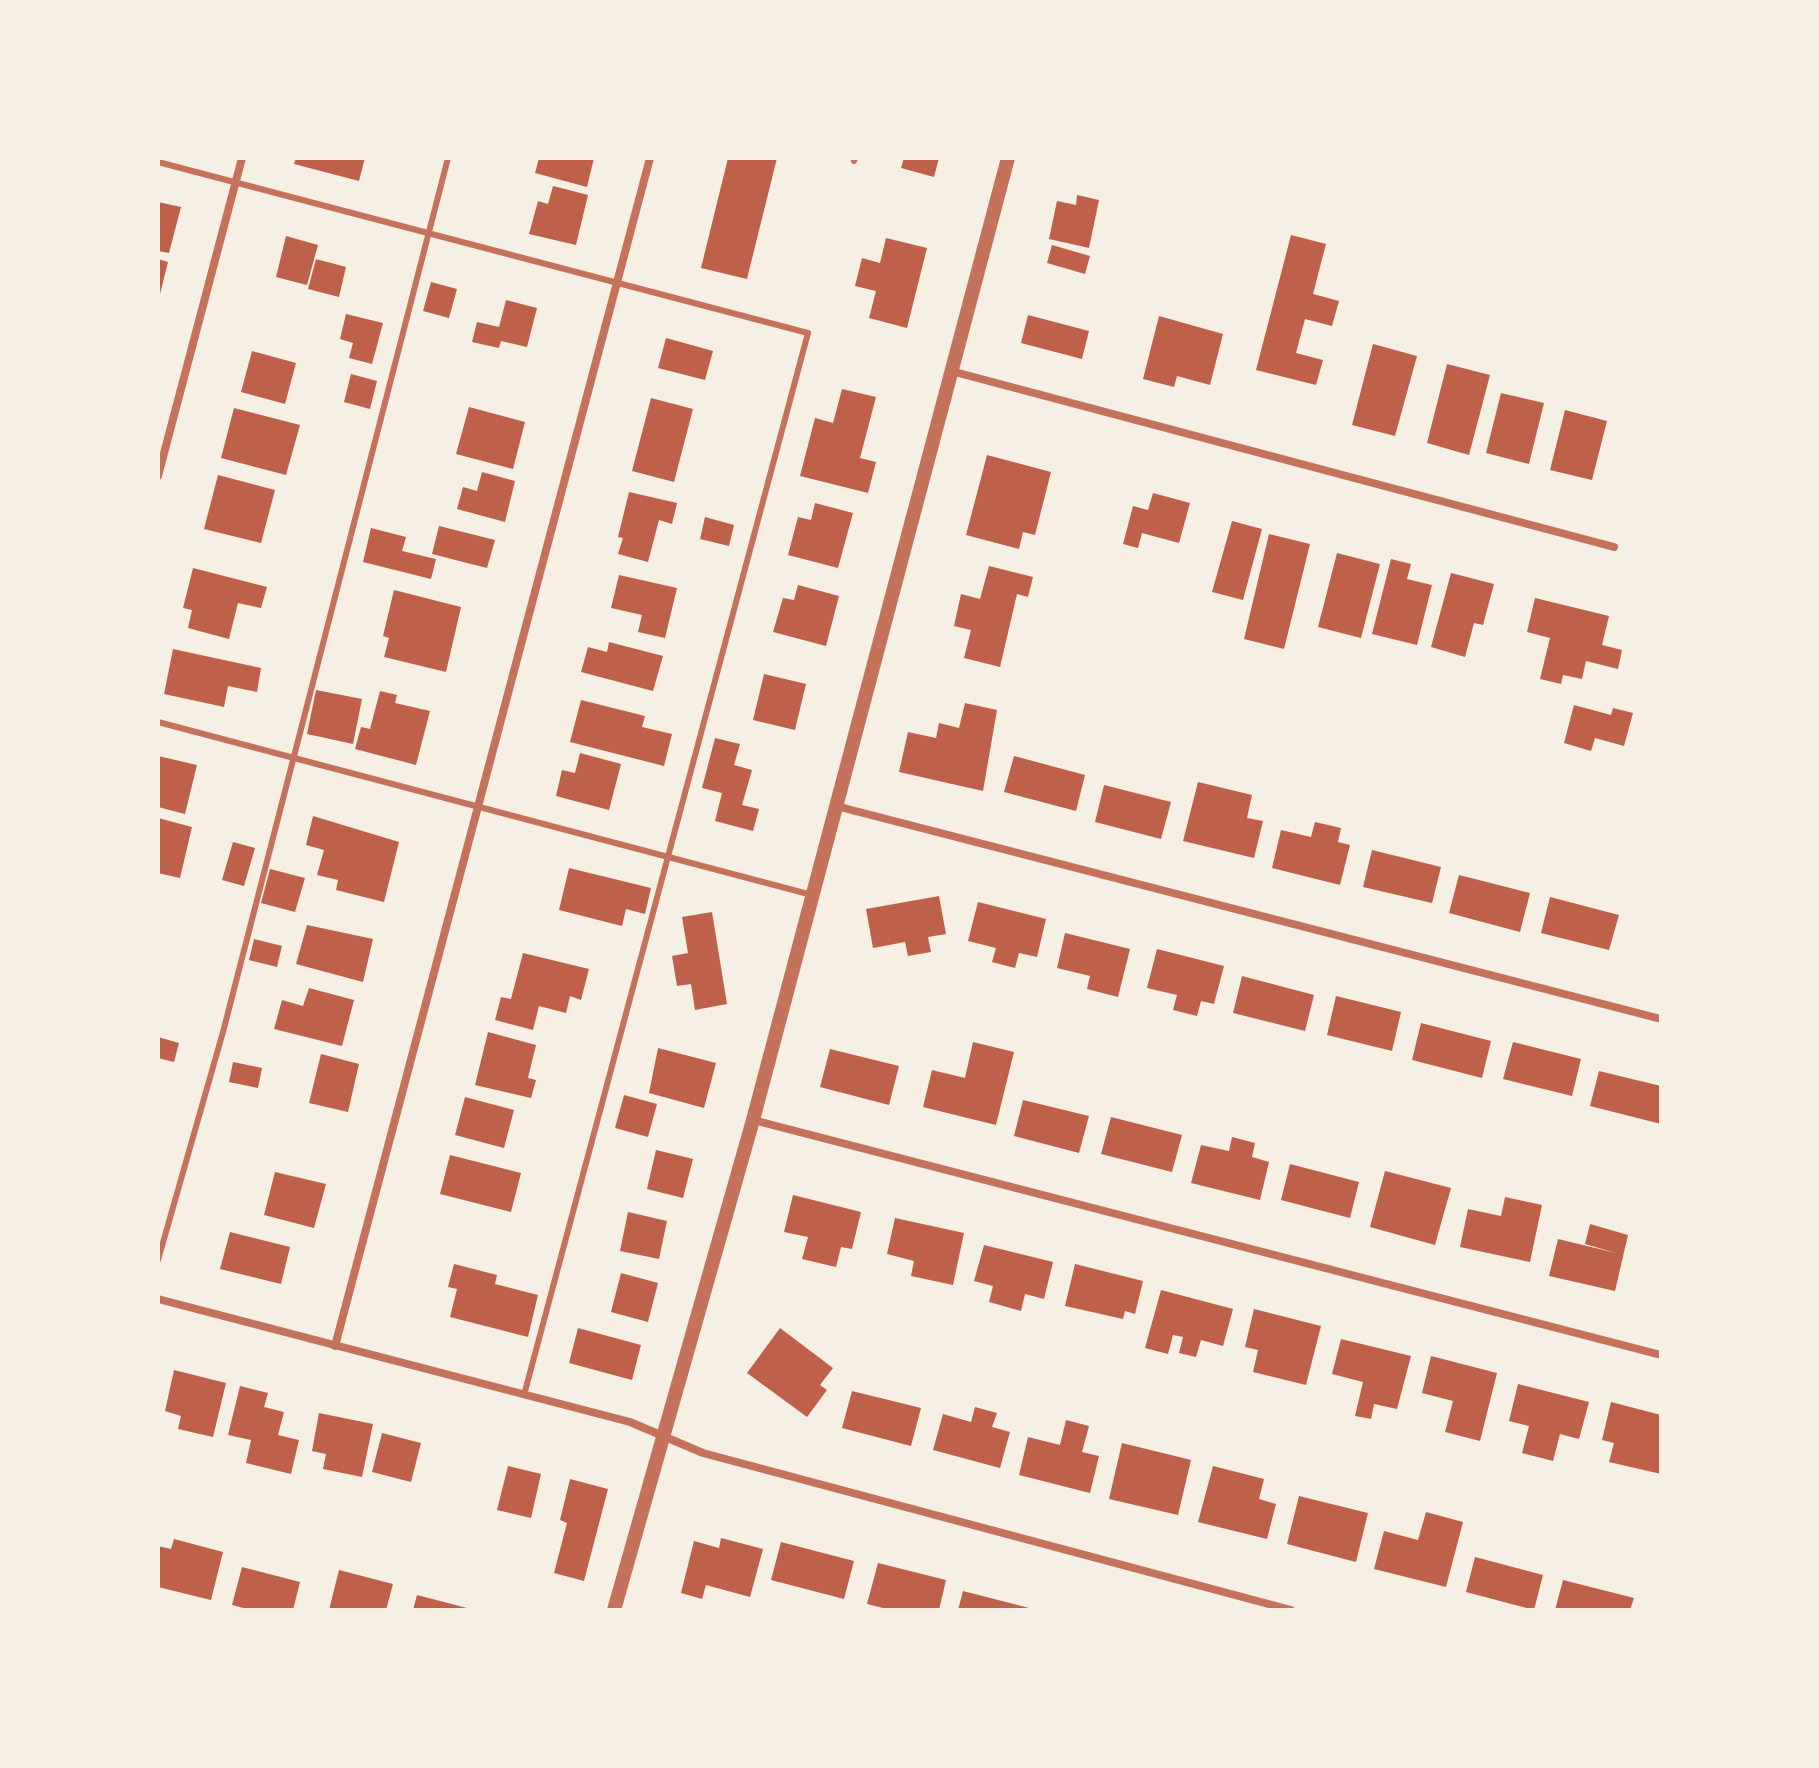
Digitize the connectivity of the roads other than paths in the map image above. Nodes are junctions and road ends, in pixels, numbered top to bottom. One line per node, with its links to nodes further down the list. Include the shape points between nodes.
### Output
1 (242, 158): 6 (street)
2 (448, 158): 7 (lane)
3 (650, 158): 8 (street)
4 (1008, 158): 9 (street)
5 (158, 162): 6 (lane)
6 (235, 183): 7 (lane); 10 (street)
7 (428, 234): 8 (lane); 13 (lane)
8 (617, 283): 14 (street); 16 (lane, via 808,333)
9 (951, 371): 11 (street); 15 (street)
10 (158, 476)
11 (1614, 547)
12 (158, 722): 13 (lane)
13 (293, 757): 14 (lane); 20 (lane)
14 (478, 806): 16 (lane); 22 (street)
15 (836, 806): 17 (street); 18 (street)
16 (669, 857): 17 (lane); 24 (lane)
17 (813, 895): 19 (street)
18 (1661, 1019)
19 (753, 1120): 23 (street); 25 (street)
20 (158, 1260)
21 (158, 1299): 22 (street)
22 (335, 1346): 24 (street)
23 (1661, 1355)
24 (524, 1395): 25 (street)
25 (664, 1434): 26 (street); 27 (street, via 703,1453)
26 (614, 1610)
27 (1291, 1610)

